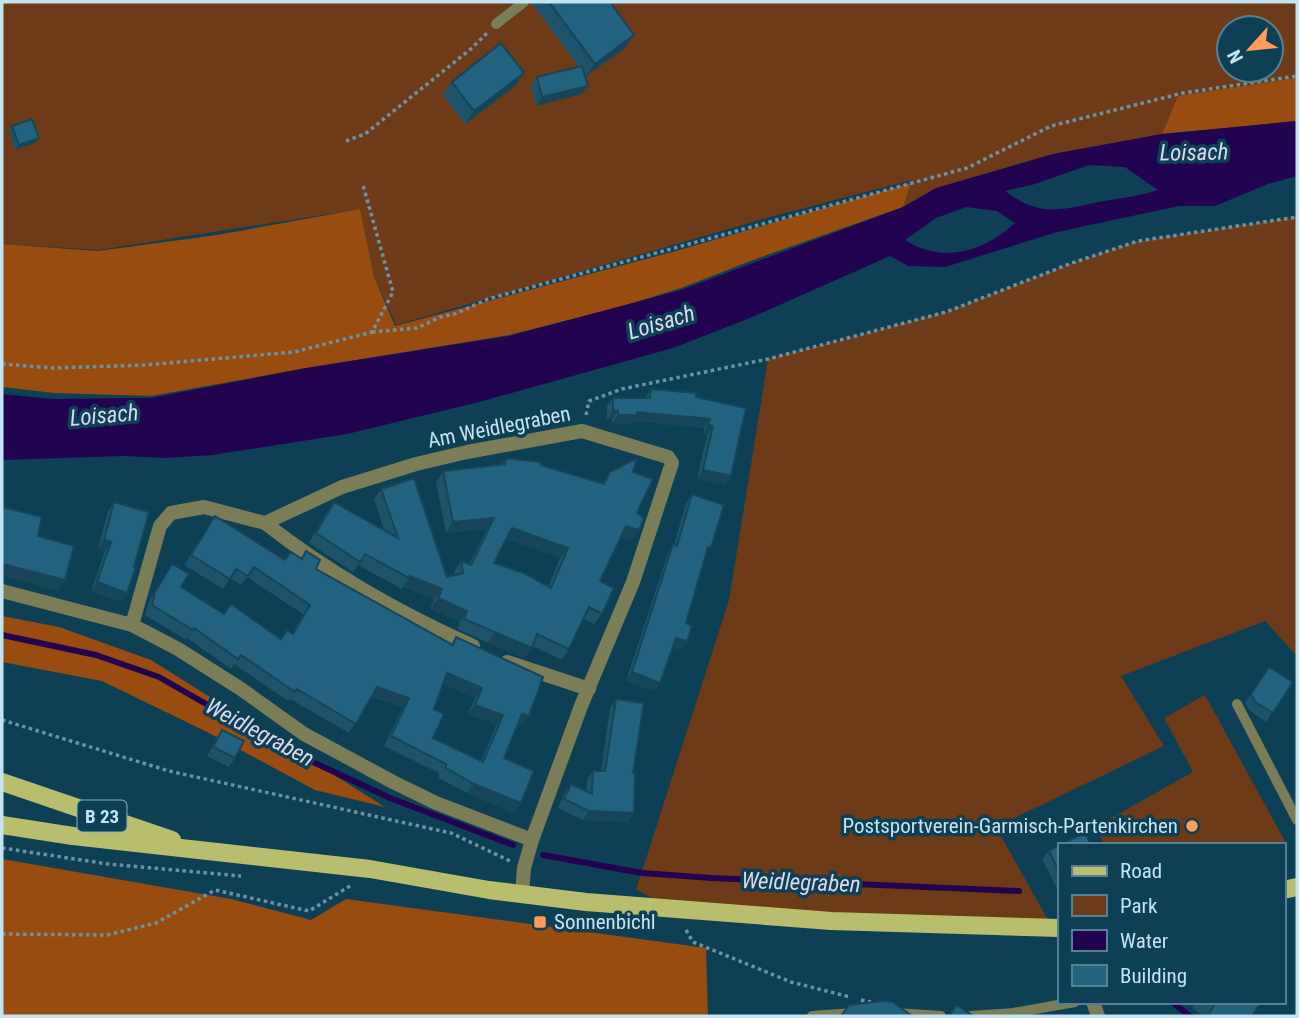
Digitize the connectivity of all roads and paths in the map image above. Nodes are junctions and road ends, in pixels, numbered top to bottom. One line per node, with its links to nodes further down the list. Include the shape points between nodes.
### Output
1 (524, 2): 2 (lane)
2 (496, 24): 4 (path, via 365,134)
3 (1297, 76): 7 (path, via 1183,93 1051,126 967,168 488,299 417,328)
4 (346, 141)
5 (363, 185): 7 (path, via 393,292)
6 (1297, 217): 9 (path, via 1138,241 946,312 768,359 622,389 589,401)
7 (372, 332): 8 (path, via 294,352 53,368)
8 (2, 364)
9 (582, 431): 10 (street, Am Weidlegraben, via 416,464 342,487); 13 (street, Am Weidlegraben, via 668,457 672,463 633,582)
10 (265, 523): 12 (street, via 204,507 171,513 160,526); 13 (street, via 312,558 424,624 519,667)
11 (2, 591): 12 (street)
12 (132, 625): 19 (street, via 178,649 304,734 393,782)
13 (589, 689): 19 (street, Am Weidlegraben)
14 (1237, 704): 17 (lane)
15 (2, 720): 21 (path, via 169,771 451,833)
16 (2, 782): 20 (main road, B 23)
17 (1297, 820)
18 (2, 825): 20 (main road, B 23)
19 (532, 840): 21 (street, Am Weidlegraben)
20 (201, 850): 22 (main road, B 23)
21 (524, 868): 23 (street, Am Weidlegraben)
22 (370, 869): 23 (main road, B 23); 26 (path, via 309,911 215,890 156,923 107,935)
23 (522, 894): 24 (main road, B 23)
24 (675, 909): 25 (main road, B 23); 27 (path, via 693,942 790,982)
25 (1057, 932)
26 (2, 934)
27 (871, 1002)
28 (1064, 1004): 33 (lane)
29 (859, 1012): 31 (lane)
30 (885, 1012): 32 (lane)
31 (812, 1016)
32 (941, 1016)
33 (971, 1016)

